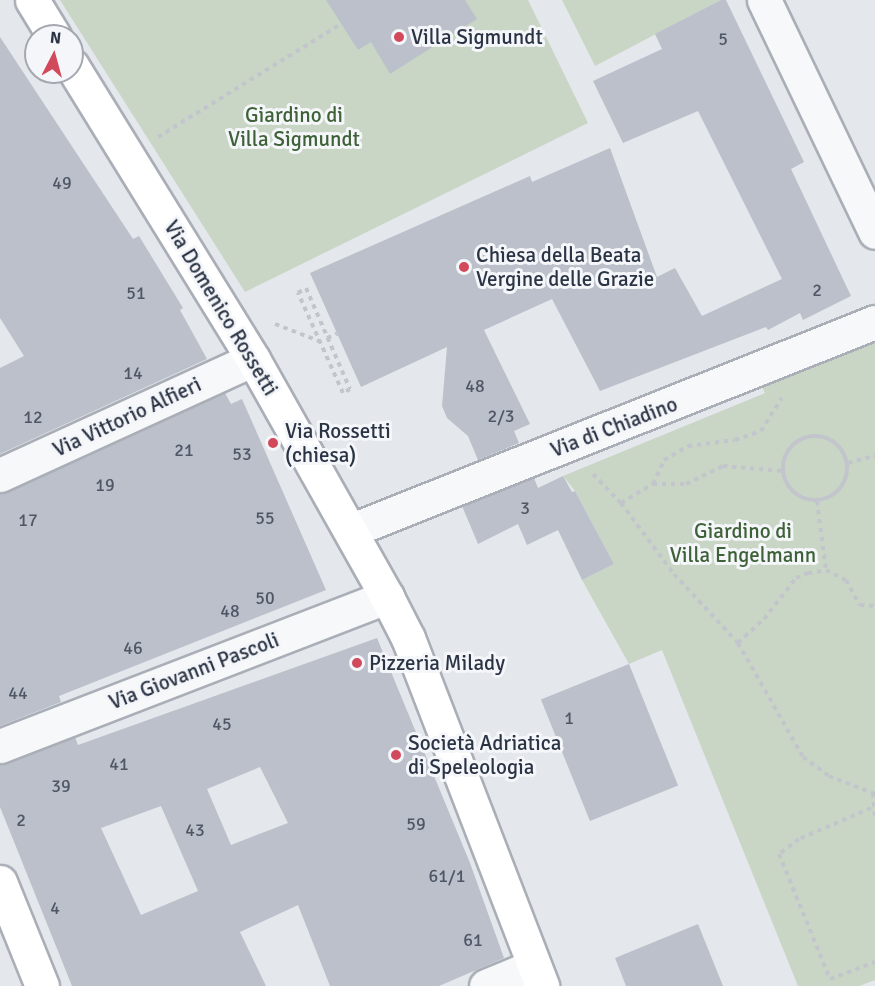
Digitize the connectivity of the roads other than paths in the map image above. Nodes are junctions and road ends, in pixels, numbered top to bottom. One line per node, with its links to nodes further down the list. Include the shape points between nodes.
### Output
1 (32, 0): 3 (main road)
2 (764, 0): 5 (street)
3 (47, 24)
4 (83, 84): 7 (main road, Via Domenico Rossetti)
5 (875, 232)
6 (875, 322): 9 (street, Via di Chiadino)
7 (253, 359): 8 (street, Via Vittorio Alfieri); 9 (main road, Via Domenico Rossetti)
8 (0, 476)
9 (352, 530): 10 (main road, Via Domenico Rossetti)
10 (387, 597): 11 (street, Via Giovanni Pascoli); 13 (main road, Via Domenico Rossetti, via 408,638)
11 (0, 746)
12 (0, 882): 14 (main road)
13 (538, 976): 15 (street)
14 (42, 986)
15 (486, 986)

